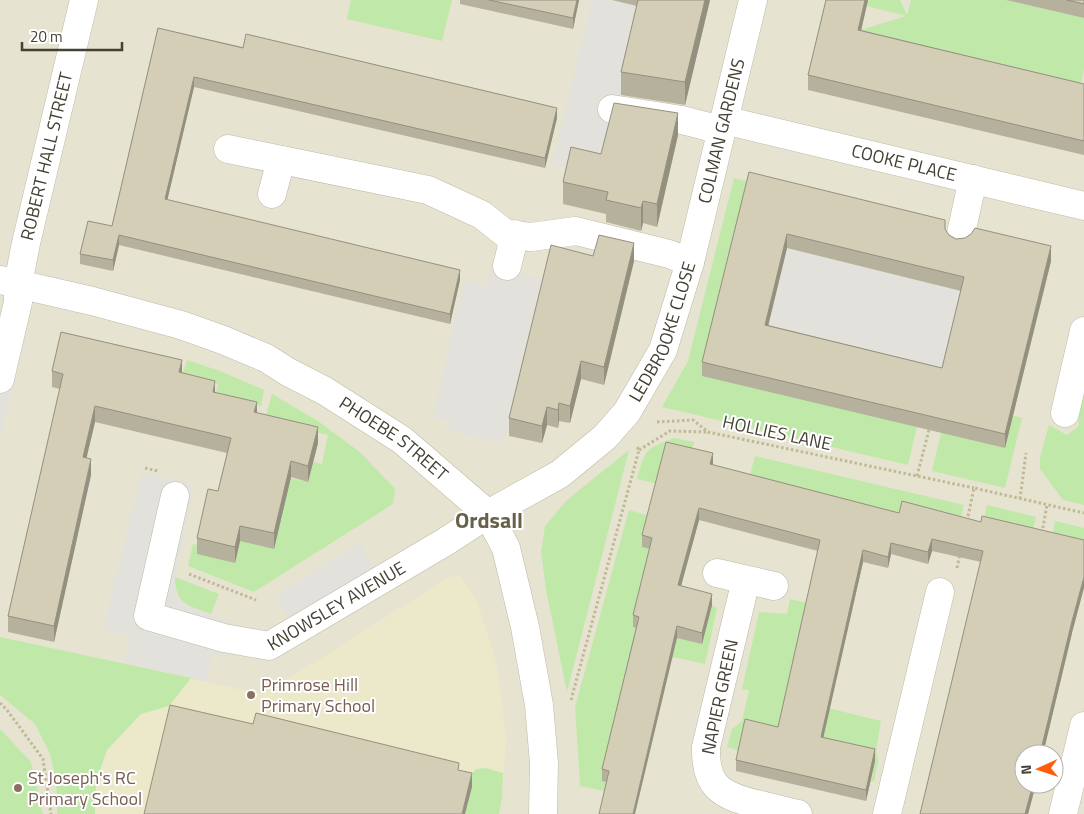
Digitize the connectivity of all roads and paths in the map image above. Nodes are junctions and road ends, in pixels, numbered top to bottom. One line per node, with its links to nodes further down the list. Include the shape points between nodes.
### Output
1 (84, 0): 14 (street, ROBERT HALL STREET, via 28,234)
2 (753, 0): 4 (street, COLMAN GARDENS)
3 (612, 109): 4 (street, COOKE PLACE)
4 (722, 125): 7 (street, COOKE PLACE); 12 (street, COLMAN GARDENS)
5 (228, 149): 6 (street, LEDBROOKE CLOSE)
6 (281, 160): 8 (street); 10 (street, LEDBROOKE CLOSE, via 428,190 482,215 506,234)
7 (973, 179): 9 (street, COOKE PLACE); 11 (street)
8 (272, 194)
9 (1084, 206)
10 (515, 234): 12 (street, LEDBROOKE CLOSE, via 531,237 576,231); 13 (street)
11 (960, 238)
12 (690, 262): 18 (street, LEDBROOKE CLOSE)
13 (507, 266)
14 (9, 282): 16 (street, ROBERT HALL STREET, via 17,307); 29 (street, PHOEBE STREET, via 92,300 180,326 266,358 326,391 402,440)
15 (1084, 331): 17 (street)
16 (0, 379)
17 (1065, 413)
18 (638, 417): 20 (path, HOLLIES LANE, via 693,420); 21 (path, via 624,431); 29 (street, LEDBROOKE CLOSE, via 605,437 560,474)
19 (929, 430): 23 (path)
20 (708, 432): 21 (path, via 670,431); 23 (path, HOLLIES LANE)
21 (639, 450): 39 (path)
22 (1026, 453): 26 (path)
23 (917, 476): 24 (path, HOLLIES LANE)
24 (974, 488): 26 (path, HOLLIES LANE); 30 (path)
25 (175, 496): 29 (street, KNOWSLEY AVENUE, via 148,616 224,638 269,646)
26 (1020, 499): 27 (path, HOLLIES LANE)
27 (1047, 505): 28 (path, HOLLIES LANE); 31 (path)
28 (1084, 513)
29 (488, 514): 42 (street, PHOEBE STREET, via 506,548 525,626 539,705 544,763)
30 (966, 525)
31 (1041, 541)
32 (960, 552): 33 (path)
33 (956, 570)
34 (717, 573): 35 (street)
35 (746, 580): 36 (street); 43 (street, NAPIER GREEN, via 706,747 706,764 716,786 734,798)
36 (774, 586)
37 (940, 592): 44 (street, via 912,672)
38 (0, 703): 41 (path, via 43,759)
39 (567, 708)
40 (1084, 726): 45 (street)
41 (51, 814)
42 (543, 814)
43 (798, 814)
44 (887, 814)
45 (1063, 814)

